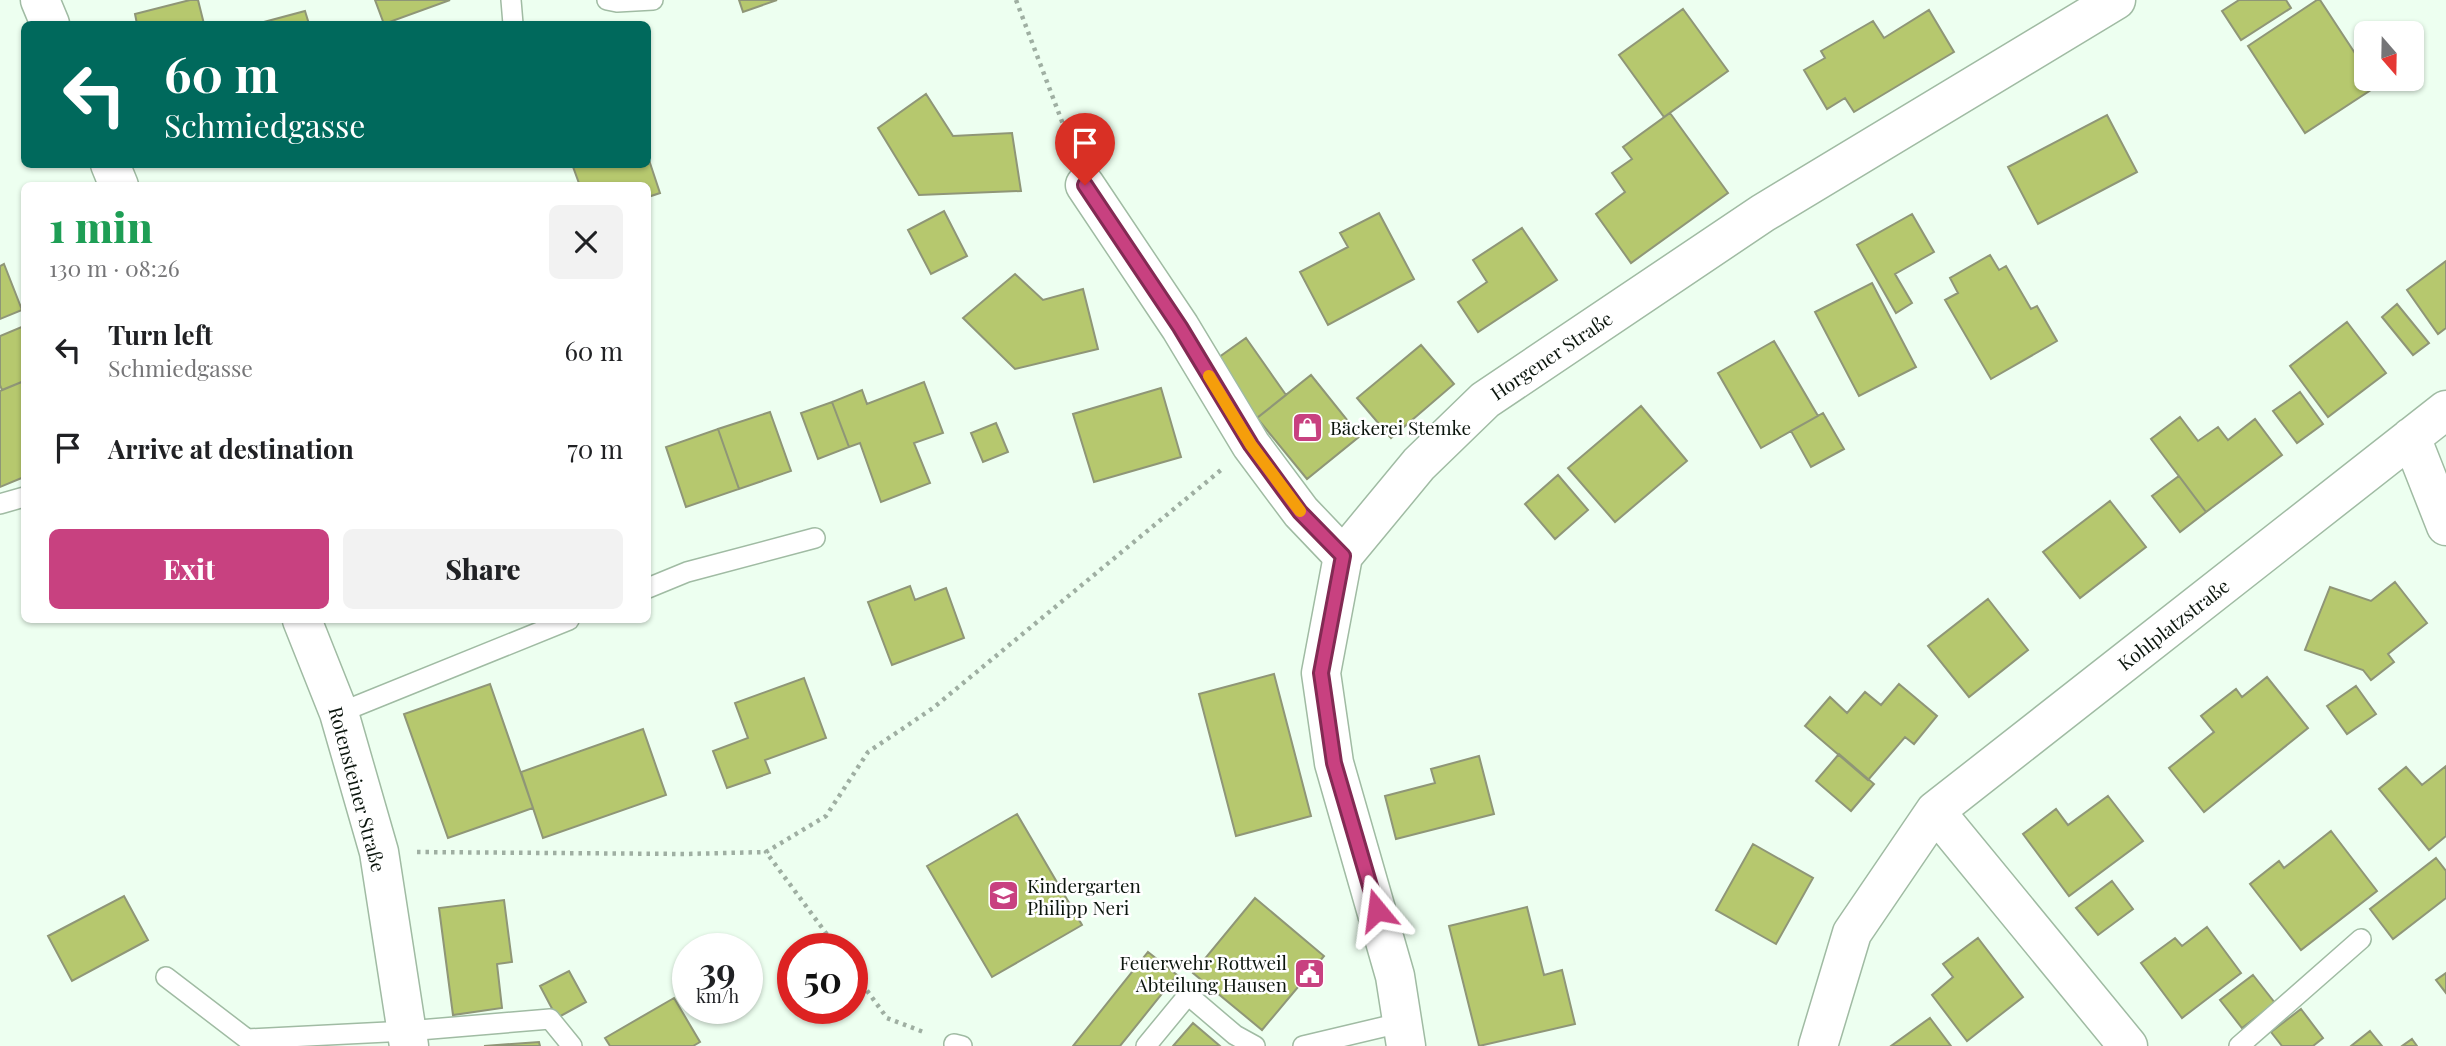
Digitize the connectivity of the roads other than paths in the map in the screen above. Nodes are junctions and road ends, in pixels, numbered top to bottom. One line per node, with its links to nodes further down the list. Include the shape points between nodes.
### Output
1 (40, 0): 6 (street)
2 (510, 0): 7 (lane)
3 (607, 0): 4 (lane)
4 (653, 0)
5 (2116, 0): 15 (street, Horgener Straße, via 1763,213 1485,400 1419,464)
6 (49, 21)
7 (513, 21)
8 (1085, 185): 15 (street, via 1180,327 1251,445 1300,512)
9 (2446, 410): 10 (street, Kohlplatzstraße)
10 (2412, 437): 13 (street); 20 (street, Kohlplatzstraße)
11 (21, 498): 12 (lane)
12 (0, 505)
13 (2446, 526)
14 (815, 538): 16 (lane, via 687,572)
15 (1343, 556): 23 (street, Horgener Straße, via 1321,673 1334,763 1395,976)
16 (651, 587)
17 (303, 623): 19 (street, Rotensteiner Straße)
18 (562, 623): 19 (lane)
19 (339, 713): 24 (street, Rotensteiner Straße, via 379,852)
20 (1935, 811): 29 (street, Kohlplatzstraße, via 1852,933); 30 (street)
21 (2361, 939): 31 (lane)
22 (166, 977): 24 (lane, via 247,1039)
23 (1405, 1034): 28 (lane)
24 (408, 1039): 25 (lane, via 550,1019)
25 (572, 1046)
26 (1146, 1046): 27 (lane, via 1188,995)
27 (1255, 1046)
28 (1303, 1046)
29 (1818, 1046)
30 (2128, 1046)
31 (2239, 1046)

